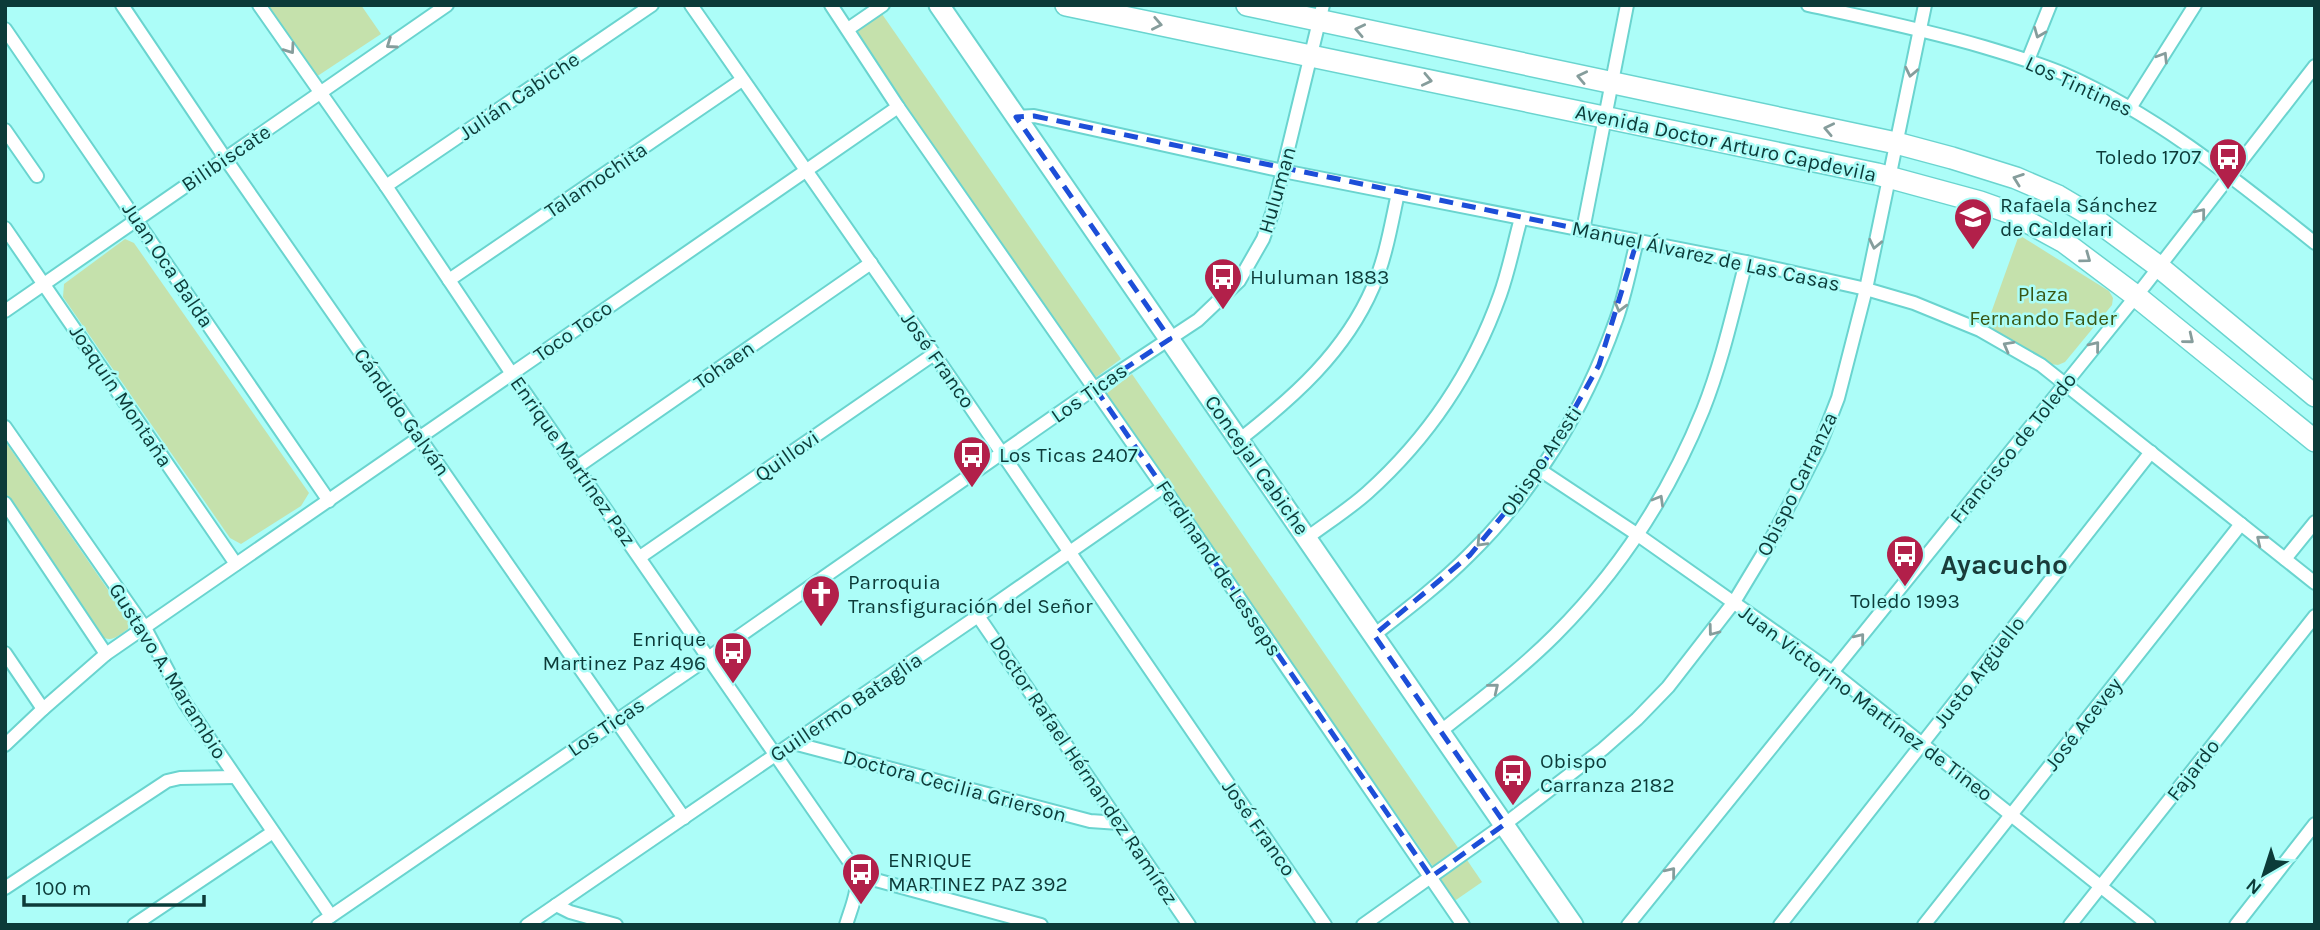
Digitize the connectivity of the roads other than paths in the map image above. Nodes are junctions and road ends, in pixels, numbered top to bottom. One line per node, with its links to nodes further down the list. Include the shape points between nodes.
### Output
1 (122, 5): 32 (street, Cándido Galván)
2 (259, 5): 25 (street, Enrique Martínez Paz, one-way to 25)
3 (447, 5): 25 (street, Bilibiscate, one-way to 25)
4 (652, 5): 38 (street, Julián Cabiche)
5 (691, 5): 23 (street, José Franco)
6 (831, 5): 19 (street, Ferdinand de Lesseps)
7 (883, 5): 19 (street)
8 (939, 5): 28 (main road, Concejal Cabiche)
9 (1066, 5): 20 (main road, Avenida Doctor Arturo Capdevila, one-way to 20)
10 (1247, 5): 16 (main road, Avenida Doctor Arturo Capdevila)
11 (1627, 5): 24 (street)
12 (1808, 5): 17 (street, Los Tintines)
13 (1925, 5): 17 (street, Obispo Carranza)
14 (2050, 5): 21 (street, one-way to 21)
15 (2195, 5): 27 (street, one-way to 15)
16 (1321, 13): 20 (street, Huluman); 24 (main road, Avenida Doctor Arturo Capdevila, one-way to 16)
17 (1920, 28): 21 (street, Los Tintines); 31 (street, Obispo Carranza, one-way to 31)
18 (5, 29): 40 (street, Juan Oca Balda)
19 (848, 29): 26 (street, Ferdinand de Lesseps)
20 (1312, 55): 29 (main road, Avenida Doctor Arturo Capdevila, one-way to 29); 34 (street, Huluman)
21 (2028, 60): 27 (street, Los Tintines)
22 (2315, 66): 36 (street, Francisco de Toledo)
23 (742, 80): 33 (street, José Franco); 49 (street, Talamochita)
24 (1611, 83): 29 (street); 31 (main road, Avenida Doctor Arturo Capdevila, one-way to 24)
25 (321, 94): 32 (street, Bilibiscate); 38 (street, Enrique Martínez Paz)
26 (898, 107): 33 (street, Toco Toco); 58 (street, Ferdinand de Lesseps)
27 (2130, 108): 36 (street, Los Tintines)
28 (1016, 117): 34 (street, Manuel Álvarez de Las Casas, via 1034,116); 54 (main road, Concejal Cabiche)
29 (1605, 117): 37 (main road, Avenida Doctor Arturo Capdevila); 43 (street)
30 (5, 130): 35 (street)
31 (1896, 143): 37 (street, Obispo Carranza); 48 (main road, Avenida Doctor Arturo Capdevila, one-way to 31, via 2058,196 2017,178)
32 (225, 158): 40 (street, Bilibiscate); 61 (street, Cándido Galván)
33 (806, 171): 47 (street, José Franco); 56 (street, Toco Toco)
34 (1283, 171): 39 (street, Manuel Álvarez de Las Casas); 54 (street, Huluman, via 1264,239 1239,281)
35 (37, 176)
36 (2231, 176): 45 (street, Los Tintines); 48 (street, Francisco de Toledo, one-way to 36)
37 (1888, 177): 51 (street, Obispo Carranza, one-way to 51); 52 (main road, Avenida Doctor Arturo Capdevila, one-way to 52, via 2023,219 2064,242)
38 (386, 186): 49 (street, Enrique Martínez Paz)
39 (1398, 193): 41 (street, Manuel Álvarez de Las Casas); 62 (street, via 1381,267 1353,325 1321,370)
40 (136, 218): 50 (street, Bilibiscate); 69 (street, Juan Oca Balda)
41 (1521, 218): 43 (street, Manuel Álvarez de Las Casas); 74 (street, via 1492,317 1448,399 1386,475)
42 (5, 228): 50 (street, Joaquín Montaña)
43 (1583, 230): 44 (street, Manuel Álvarez de Las Casas)
44 (1637, 241): 46 (street, Manuel Álvarez de Las Casas); 67 (street, Obispo Aresti, one-way to 67, via 1599,365 1580,406)
45 (2315, 243)
46 (1746, 262): 51 (street, Manuel Álvarez de Las Casas); 73 (street, one-way to 46, via 1681,460 1703,408)
47 (871, 263): 55 (street, José Franco); 66 (street, Tohaen)
48 (2158, 266): 52 (street, Francisco de Toledo); 59 (main road, Avenida Doctor Arturo Capdevila)
49 (449, 280): 56 (street, Enrique Martínez Paz)
50 (43, 283): 53 (street, Bilibiscate); 78 (street, Joaquín Montaña)
51 (1866, 289): 57 (street, Manuel Álvarez de Las Casas, one-way to 51, via 1980,330); 80 (street, Obispo Carranza, via 1838,398 1819,447)
52 (2136, 296): 57 (street, Francisco de Toledo, one-way to 52); 63 (main road, Avenida Doctor Arturo Capdevila, one-way to 63)
53 (5, 310)
54 (1170, 339): 58 (street, Los Ticas); 62 (main road, Concejal Cabiche)
55 (934, 354): 65 (street, José Franco); 76 (street, Quillovi)
56 (512, 373): 61 (street, Toco Toco); 66 (street, Enrique Martínez Paz)
57 (2065, 384): 64 (street, Manuel Álvarez de Las Casas); 88 (street, Francisco de Toledo, one-way to 57)
58 (1095, 388): 65 (street, Los Ticas); 68 (street, Ferdinand de Lesseps)
59 (2315, 396)
60 (5, 427): 83 (street, Gustavo A. Marambio)
61 (420, 438): 69 (street, Toco Toco); 90 (street, Cándido Galván)
62 (1240, 440): 74 (main road, Concejal Cabiche)
63 (2315, 441)
64 (2151, 452): 72 (street, Manuel Álvarez de Las Casas); 93 (street, Justo Argüello)
65 (1002, 454): 75 (street, José Franco); 87 (street, Los Ticas)
66 (577, 467): 76 (street, Enrique Martínez Paz)
67 (1540, 470): 73 (street, Juan Victorino Martínez de Tineo); 84 (street, Obispo Aresti, one-way to 84, via 1470,555)
68 (1163, 487): 75 (street, Guillermo Bataglia); 104 (street, Ferdinand de Lesseps)
69 (329, 500): 78 (street, Toco Toco)
70 (5, 503): 86 (street)
71 (2315, 522): 77 (street)
72 (2241, 524): 77 (street, Manuel Álvarez de Las Casas, one-way to 72); 97 (street, José Acevey)
73 (1638, 535): 80 (street, Juan Victorino Martínez de Tineo); 91 (street, one-way to 73, via 1555,635)
74 (1307, 538): 84 (main road, Concejal Cabiche)
75 (1069, 552): 81 (street, Guillermo Bataglia); 116 (street, José Franco)
76 (640, 558): 87 (street, Enrique Martínez Paz)
77 (2285, 559): 79 (street, Manuel Álvarez de Las Casas)
78 (236, 565): 83 (street, Toco Toco)
79 (2315, 583)
80 (1734, 602): 88 (street, Juan Victorino Martínez de Tineo); 100 (street, Obispo Carranza, one-way to 100, via 1637,719)
81 (978, 616): 92 (street, Guillermo Bataglia); 99 (street, Doctor Rafael Hérnandez Ramírez)
82 (2315, 616): 105 (street, Fajardo)
83 (145, 628): 86 (street, Toco Toco); 96 (street, Gustavo A. Marambio, via 178,692)
84 (1374, 635): 91 (main road, Concejal Cabiche)
85 (5, 653): 89 (street)
86 (106, 654): 89 (street, Toco Toco)
87 (708, 658): 90 (street, Los Ticas); 95 (street, Enrique Martínez Paz)
88 (1832, 672): 93 (street, Juan Victorino Martínez de Tineo); 120 (street, Francisco de Toledo, one-way to 88)
89 (43, 709): 94 (street, Toco Toco)
90 (616, 720): 98 (street, Cándido Galván); 108 (street, Los Ticas)
91 (1441, 731): 100 (main road, Concejal Cabiche)
92 (793, 743): 95 (street, Guillermo Bataglia); 99 (street, Doctora Cecilia Grierson, via 1090,821)
93 (1922, 744): 97 (street, Juan Victorino Martínez de Tineo); 121 (street, Justo Argüello)
94 (5, 745)
95 (776, 754): 98 (street, Guillermo Bataglia); 103 (street, Enrique Martínez Paz)
96 (235, 777): 102 (street, Gustavo A. Marambio); 106 (street, via 167,781)
97 (2011, 815): 105 (street, Juan Victorino Martínez de Tineo); 122 (street, José Acevey)
98 (684, 818): 107 (street, Guillermo Bataglia)
99 (1119, 823): 115 (street, Doctor Rafael Hérnandez Ramírez)
100 (1505, 824): 104 (street, Obispo Carranza); 119 (main road, Concejal Cabiche)
101 (2315, 824): 125 (street)
102 (273, 832): 108 (street, Gustavo A. Marambio); 109 (street)
103 (858, 877): 113 (street); 114 (street)
104 (1431, 877): 117 (street, Obispo Carranza); 118 (street, Ferdinand de Lesseps)
105 (2101, 886): 123 (street, Fajardo); 124 (street, Juan Victorino Martínez de Tineo)
106 (5, 888)
107 (556, 905): 111 (street, Guillermo Bataglia); 112 (street)
108 (331, 916): 110 (street, Los Ticas)
109 (134, 925)
110 (318, 925)
111 (527, 925)
112 (616, 925)
113 (846, 925)
114 (1041, 925)
115 (1189, 925)
116 (1325, 925)
117 (1363, 925)
118 (1464, 925)
119 (1573, 925)
120 (1628, 925)
121 (1780, 925)
122 (1924, 925)
123 (2070, 925)
124 (2149, 925)
125 (2236, 925)

